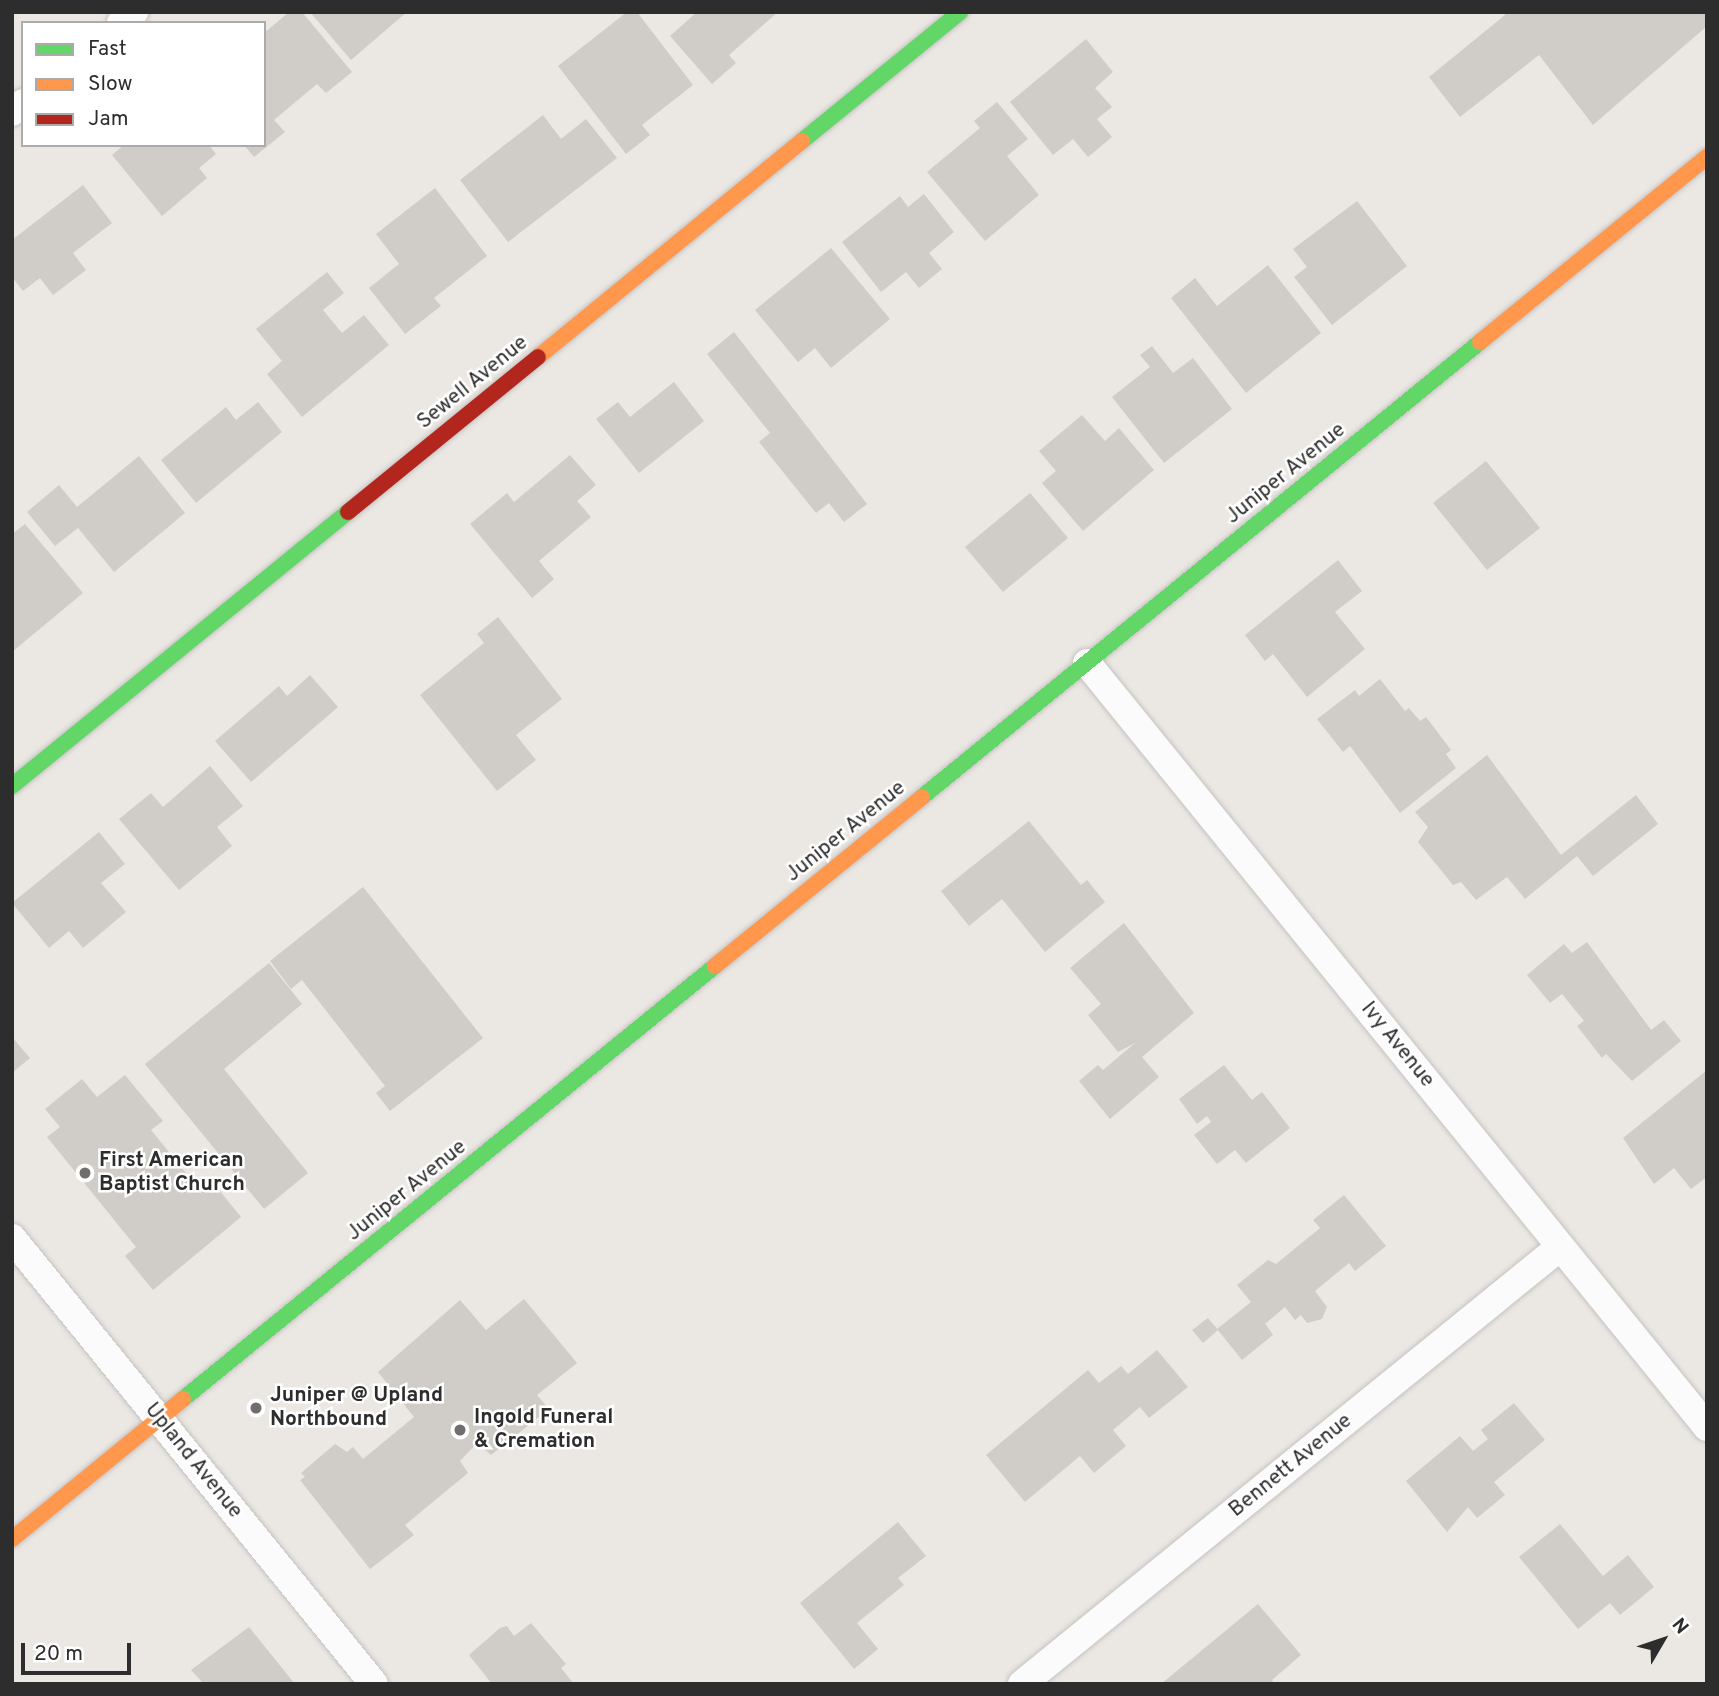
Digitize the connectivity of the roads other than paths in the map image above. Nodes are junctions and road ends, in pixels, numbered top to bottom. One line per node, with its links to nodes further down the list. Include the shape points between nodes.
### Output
1 (960, 12): 4 (street, Sewell Avenue)
2 (1707, 157): 3 (street, Juniper Avenue)
3 (1087, 663): 6 (street, Ivy Avenue); 7 (street, Juniper Avenue)
4 (12, 786)
5 (12, 1238): 7 (street, Upland Avenue)
6 (1560, 1247): 8 (street, Ivy Avenue); 11 (street, Bennett Avenue)
7 (160, 1419): 9 (street, Juniper Avenue); 10 (street, Upland Avenue)
8 (1707, 1427)
9 (12, 1539)
10 (374, 1684)
11 (1022, 1684)

